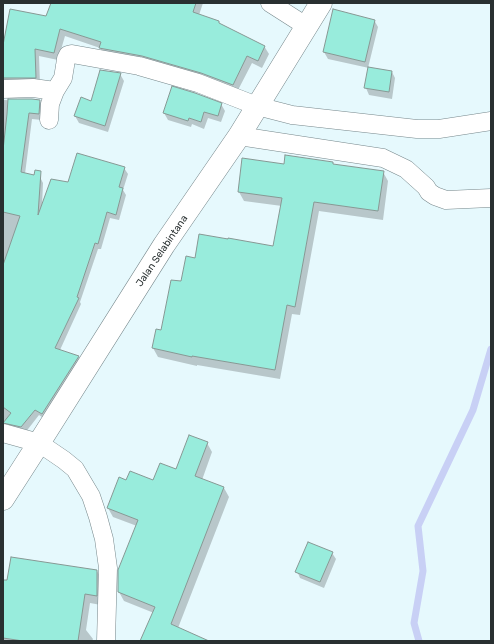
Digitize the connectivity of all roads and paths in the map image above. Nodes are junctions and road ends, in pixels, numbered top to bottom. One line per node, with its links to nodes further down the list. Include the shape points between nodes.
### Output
1 (270, 3): 3 (street)
2 (321, 3): 3 (street, Jalan Selabintana)
3 (306, 26): 6 (street, Jalan Selabintana)
4 (3, 89): 5 (street, via 33,88)
5 (56, 91): 6 (street, via 63,78 68,55 79,54 139,66 198,83); 7 (street, via 50,104)
6 (257, 106): 8 (street, via 292,115 417,129 439,129); 9 (street, Jalan Selabintana)
7 (49, 120)
8 (491, 121)
9 (239, 136): 10 (street, via 383,158 406,169 435,196 446,200); 12 (street, Jalan Selabintana, via 164,245)
10 (491, 198)
11 (3, 434): 12 (street)
12 (39, 443): 13 (street, Jalan Selabintana); 14 (street, via 75,469 91,496 104,540 108,568)
13 (3, 499)
14 (106, 641)

